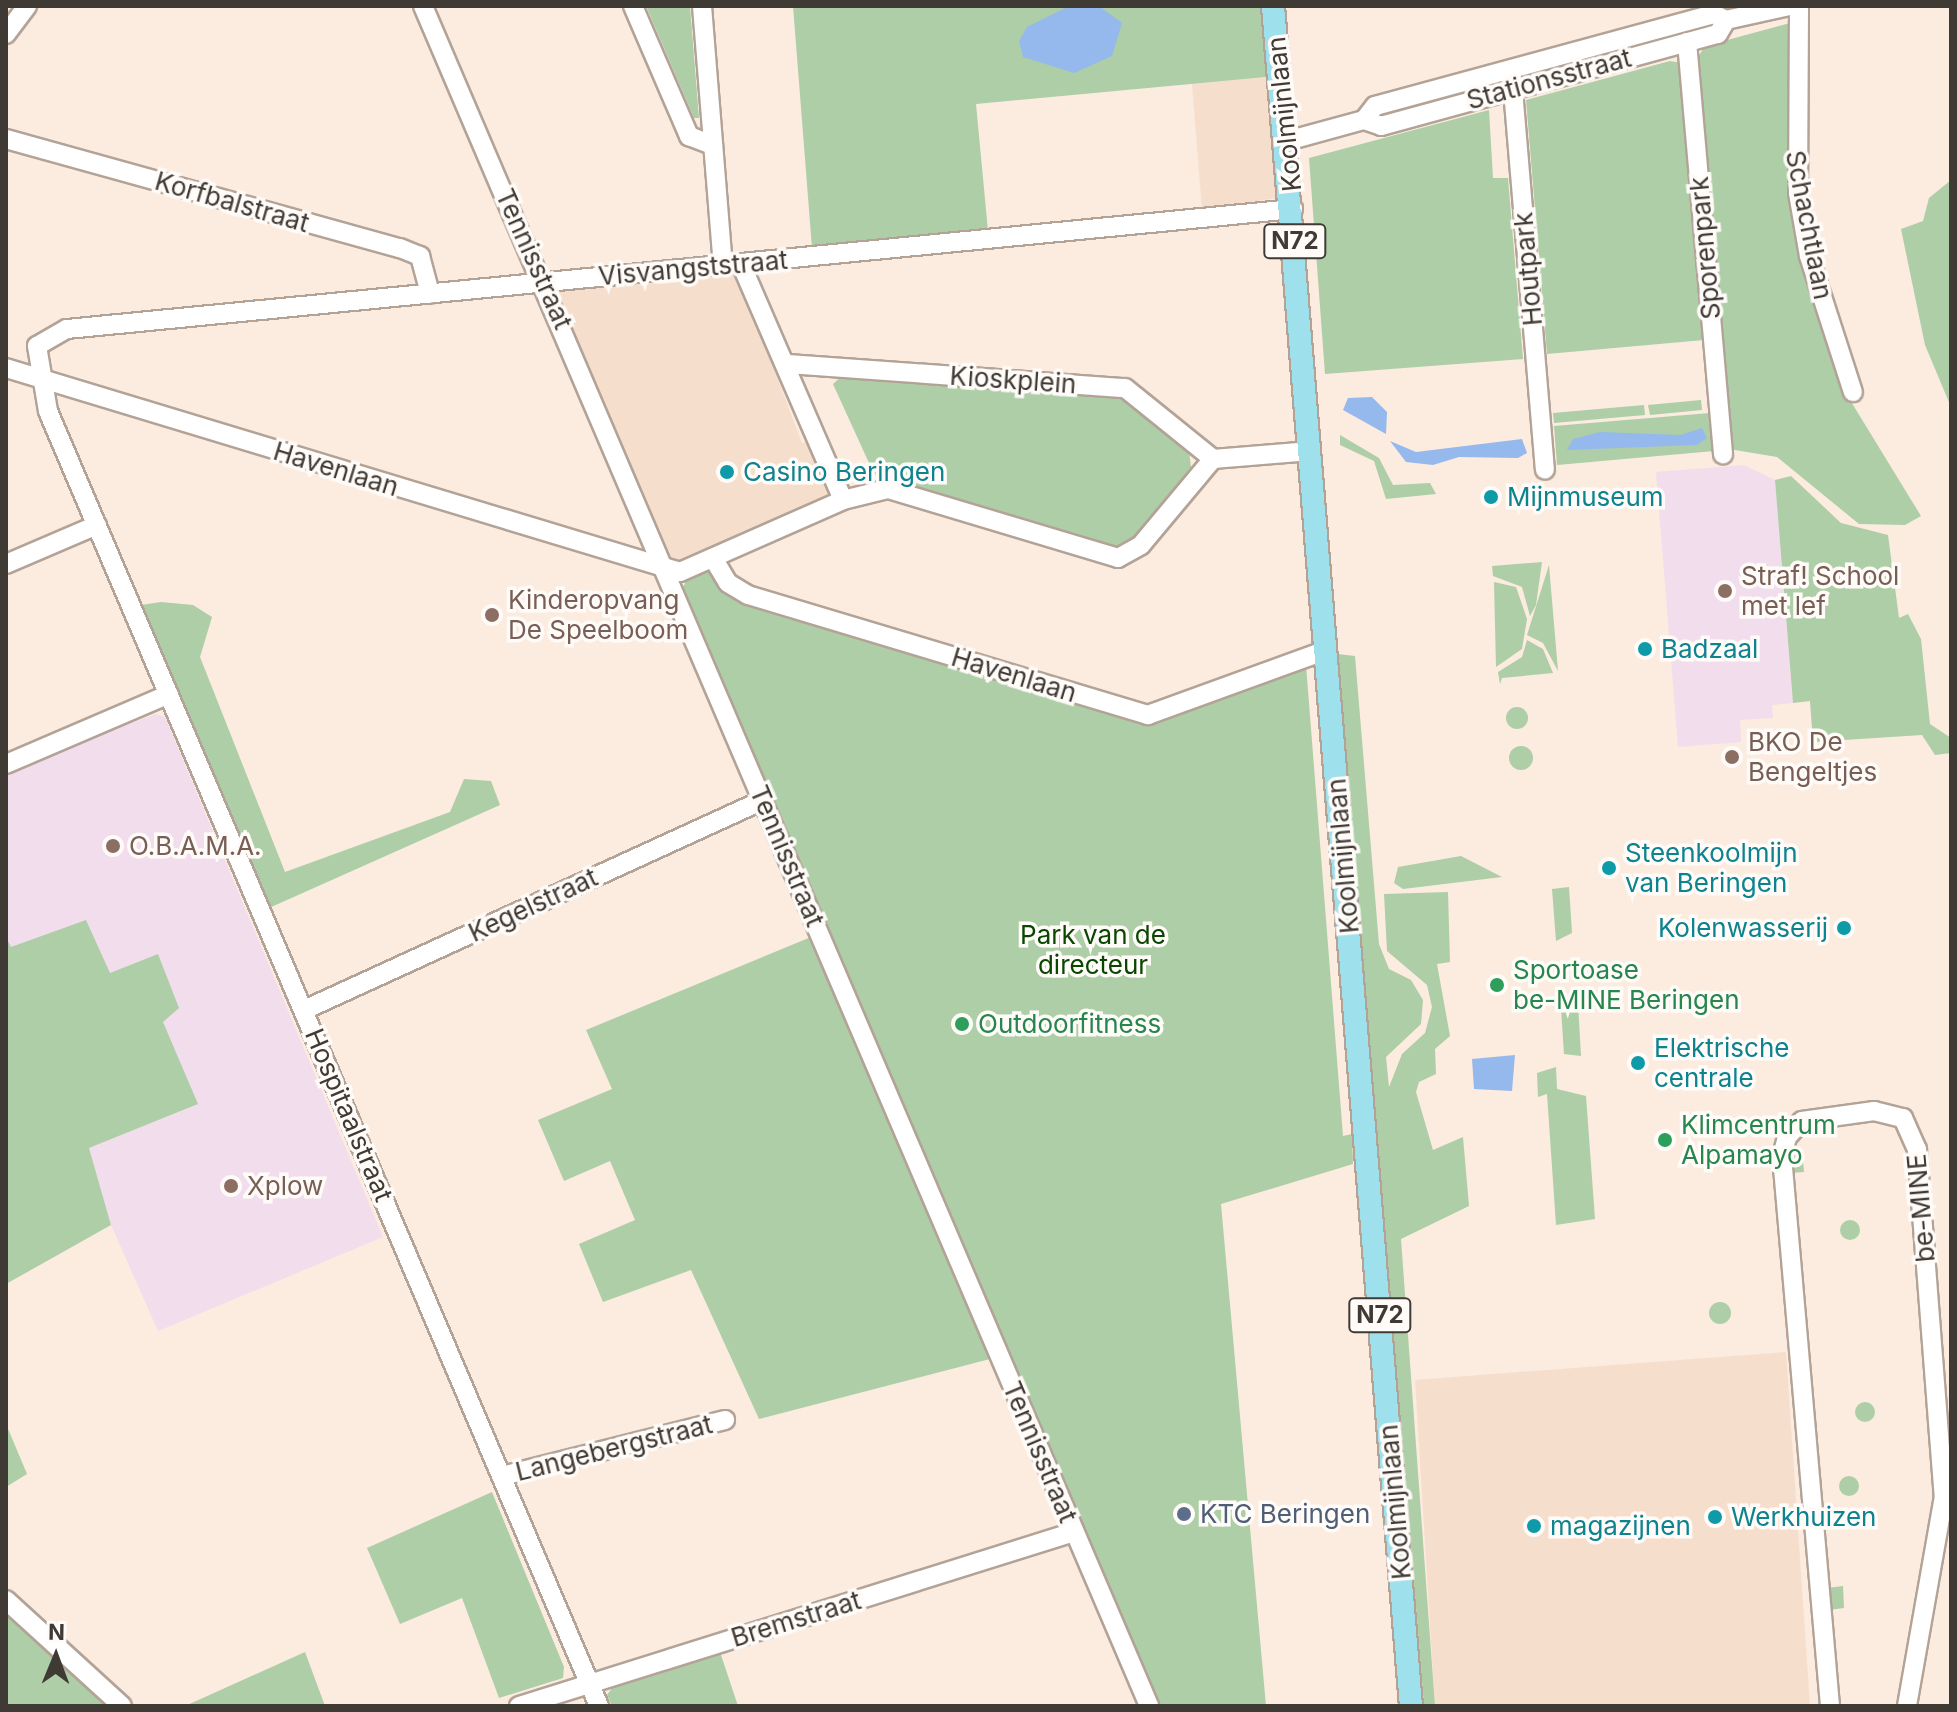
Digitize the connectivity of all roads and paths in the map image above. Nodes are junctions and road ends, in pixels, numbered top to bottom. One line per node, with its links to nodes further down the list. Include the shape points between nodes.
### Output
1 (27, 6): 9 (street)
2 (423, 6): 19 (street, Tennisstraat)
3 (633, 6): 16 (street, via 689,136)
4 (702, 6): 16 (street)
5 (1273, 6): 15 (main road, Koolmijnlaan / N72)
6 (1789, 6): 8 (street, Stationsstraat)
7 (1799, 6): 24 (street, Schachtlaan, via 1798,193 1809,256)
8 (1723, 14): 10 (street, Stationsstraat, via 1718,34); 11 (street, Stationsstraat)
9 (6, 34)
10 (1687, 42): 12 (street, Stationsstraat); 26 (street, Sporenpark)
11 (1511, 69): 12 (street, Houtpark); 13 (street, Stationsstraat, via 1375,106)
12 (1513, 89): 13 (street, Stationsstraat, via 1381,126); 28 (street, Houtpark)
13 (1364, 120): 15 (street, Stationsstraat)
14 (6, 139): 20 (street, Korfbalstraat, via 400,248 420,256)
15 (1287, 141): 17 (main road, Koolmijnlaan / N72)
16 (713, 145): 18 (street)
17 (1293, 209): 18 (street, Visvangststraat); 25 (main road, Koolmijnlaan / N72)
18 (732, 265): 19 (street, Visvangststraat); 21 (street)
19 (544, 280): 20 (street, Visvangststraat); 33 (street, Tennisstraat)
20 (430, 294): 23 (street, Visvangststraat, via 67,329 37,346)
21 (788, 364): 27 (street, Kioskplein, via 1125,388); 29 (street)
22 (6, 368): 23 (street, Havenlaan)
23 (40, 379): 30 (street, Hospitaalstraat); 33 (street, Havenlaan)
24 (1853, 392)
25 (1311, 451): 27 (street); 34 (main road, Koolmijnlaan / N72)
26 (1723, 454)
27 (1213, 459): 29 (street, via 1141,545 1118,558 888,489)
28 (1545, 470)
29 (852, 498): 31 (street)
30 (97, 525): 32 (street); 35 (street, Hospitaalstraat)
31 (713, 558): 33 (street); 34 (street, Havenlaan, via 728,583 748,595 1148,715)
32 (6, 564)
33 (666, 570): 37 (street, Tennisstraat)
34 (1327, 650): 48 (main road, Koolmijnlaan / N72)
35 (169, 694): 36 (street); 38 (street, Hospitaalstraat)
36 (6, 764)
37 (763, 800): 38 (street, Kegelstraat); 41 (street, Tennisstraat)
38 (304, 1010): 40 (street, Hospitaalstraat)
39 (725, 1420): 40 (street, Langebergstraat)
40 (502, 1476): 43 (street, Hospitaalstraat)
41 (1074, 1532): 43 (street, Bremstraat); 47 (street, Tennisstraat)
42 (6, 1600): 44 (street)
43 (589, 1684): 45 (street, Bremstraat); 46 (street, Hospitaalstraat)
44 (122, 1706)
45 (519, 1706)
46 (599, 1706)
47 (1149, 1706)
48 (1411, 1706)
49 (1830, 1706): 50 (street, be-MINE, via 1783,1145 1802,1121 1886,1111 1913,1133 1944,1496)
50 (1907, 1706)

